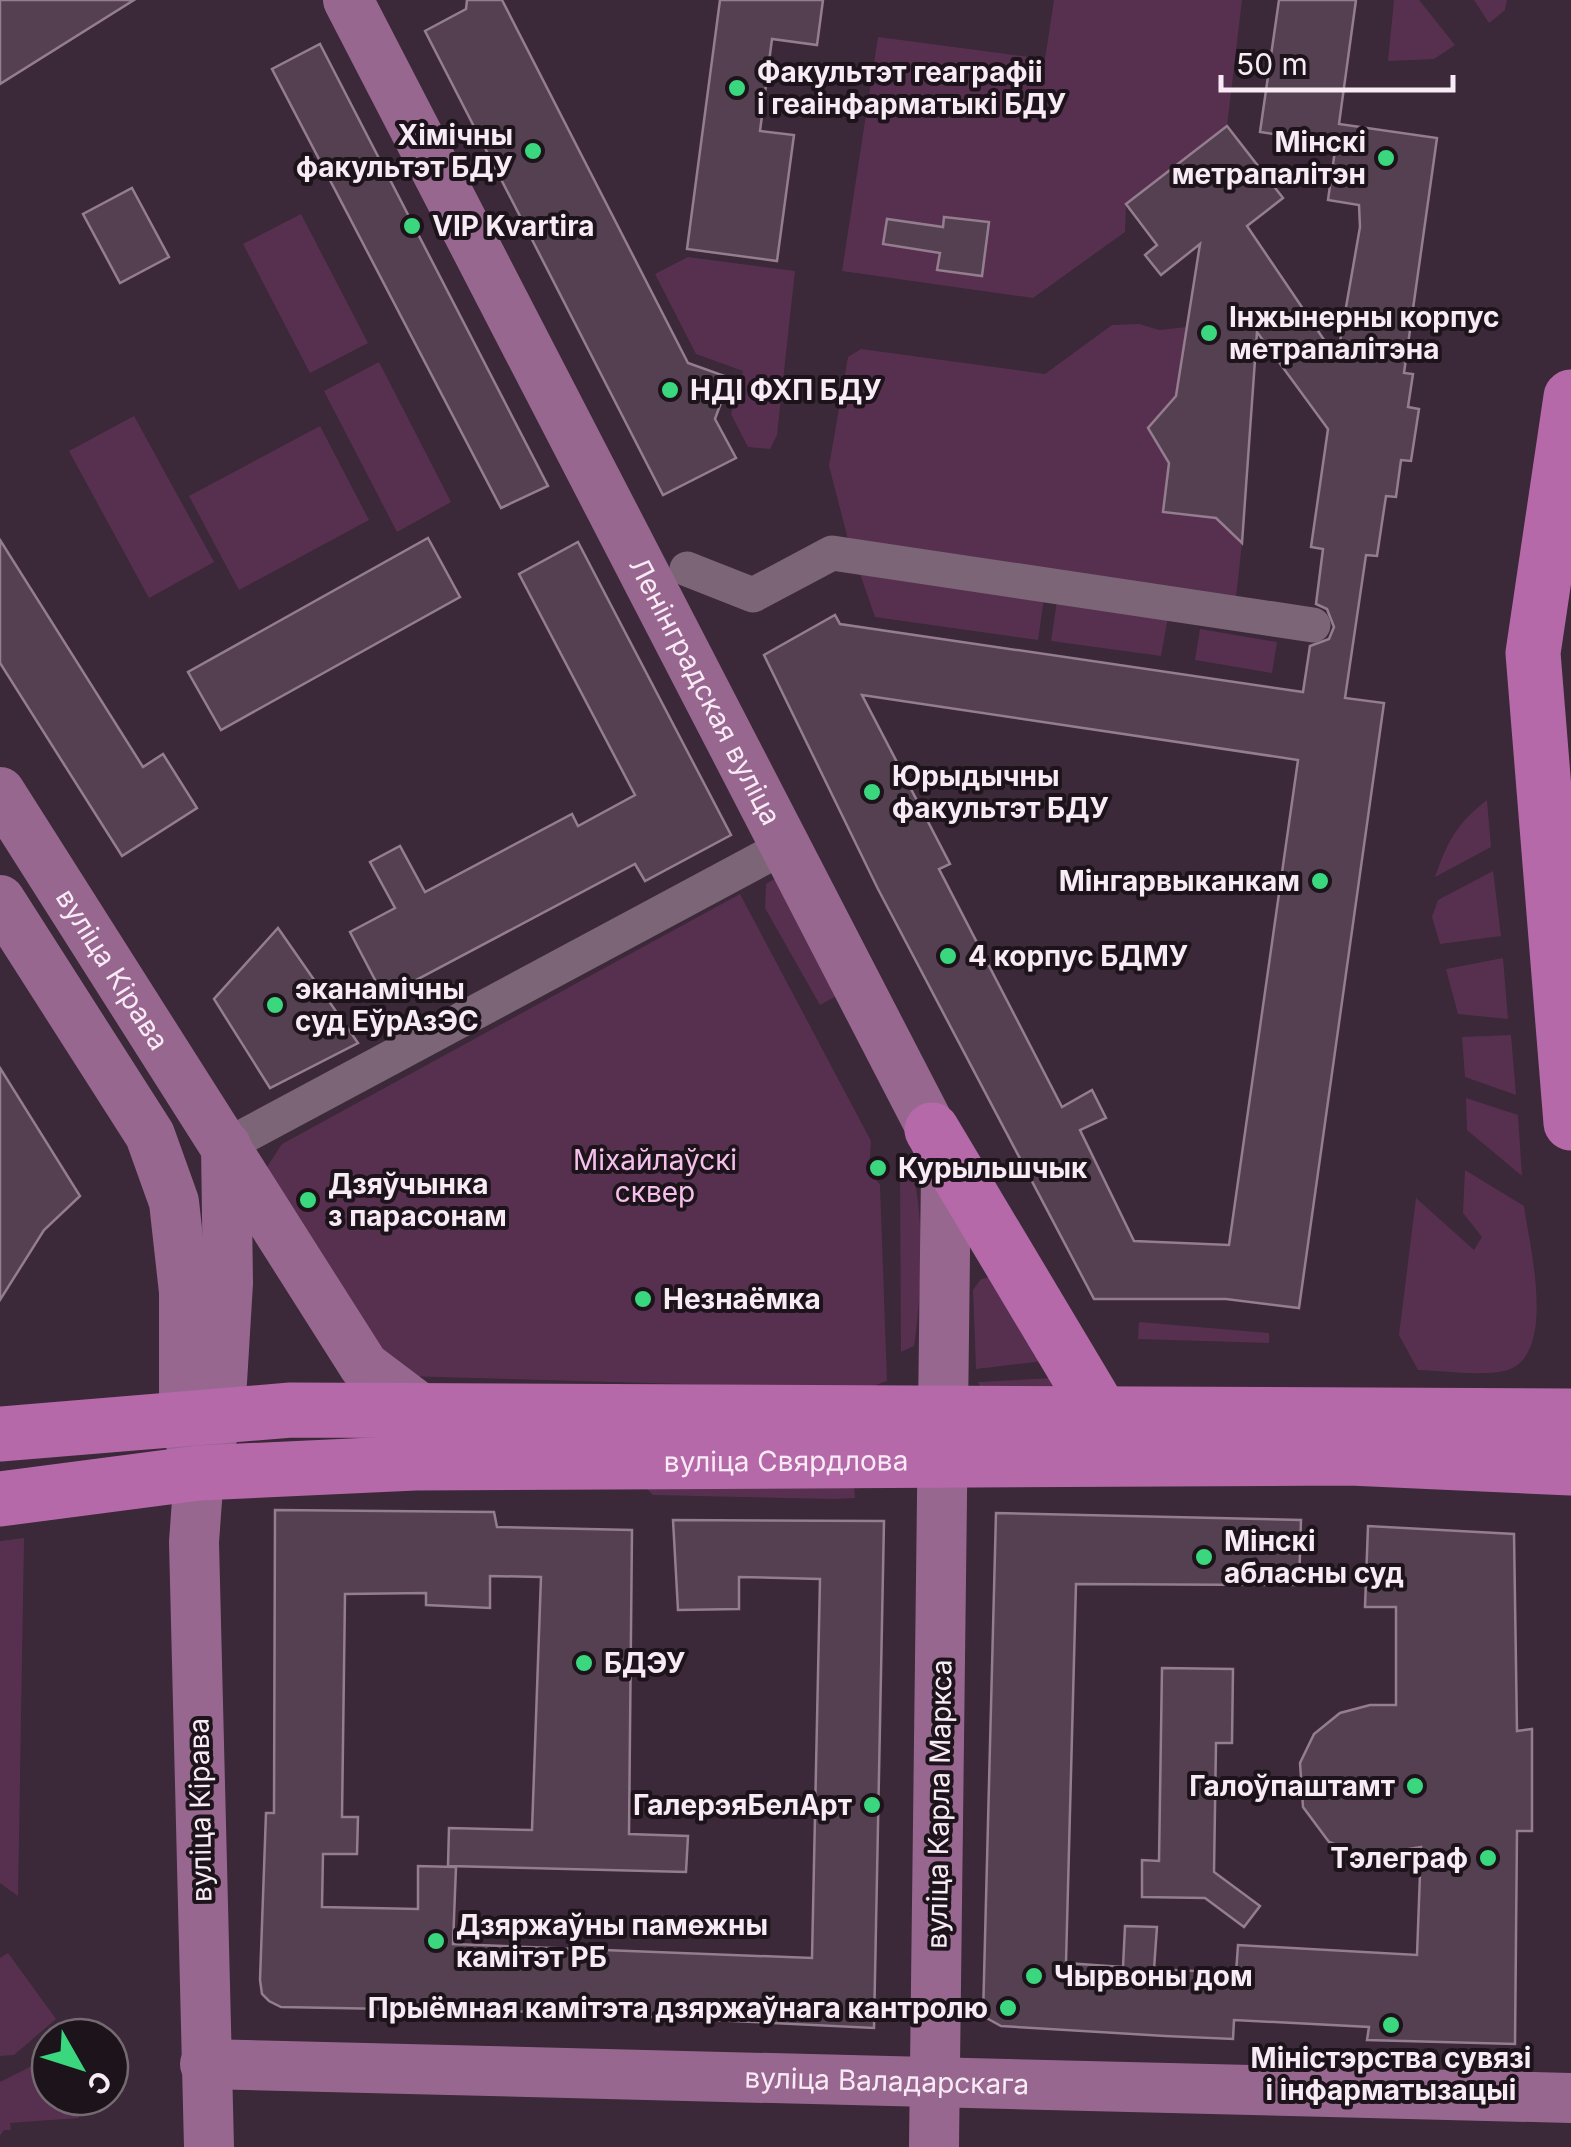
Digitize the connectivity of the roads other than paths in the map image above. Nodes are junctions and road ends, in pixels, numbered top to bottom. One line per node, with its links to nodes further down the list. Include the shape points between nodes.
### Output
1 (348, 0): 6 (street, Ленінградская вуліца)
2 (1571, 397): 8 (main road, via 1533,653)
3 (687, 569): 4 (street, via 753,595 832,553)
4 (1313, 626)
5 (0, 792): 10 (street, вуліца Кірава)
6 (785, 846): 9 (street, Ленінградская вуліца); 10 (street)
7 (0, 900): 13 (street, вуліца Кірава, via 150,1135 174,1202)
8 (1571, 1123)
9 (932, 1130): 12 (main road); 16 (street, Ленінградская вуліца, via 946,1172)
10 (226, 1146): 11 (street, вуліца Кірава, via 364,1366); 13 (street, вуліца Кірава, via 228,1282)
11 (421, 1410): 13 (main road, вуліца Свярдлова); 16 (main road, вуліца Свярдлова)
12 (1100, 1413): 14 (main road, вуліца Свярдлова); 16 (main road, вуліца Свярдлова)
13 (202, 1416): 15 (main road, вуліца Свярдлова); 18 (street, вуліца Кірава)
14 (1571, 1416)
15 (0, 1434)
16 (945, 1435): 17 (main road, вуліца Свярдлова); 18 (main road, вуліца Свярдлова); 21 (street, вуліца Карла Маркса)
17 (1571, 1468)
18 (198, 1472): 19 (main road, вуліца Свярдлова); 20 (street, вуліца Кірава)
19 (0, 1499)
20 (205, 2064): 21 (street, вуліца Валадарскага); 23 (street, вуліца Кірава)
21 (934, 2082): 22 (street, вуліца Валадарскага); 24 (street, вуліца Карла Маркса)
22 (1571, 2098)
23 (209, 2147)
24 (934, 2147)

